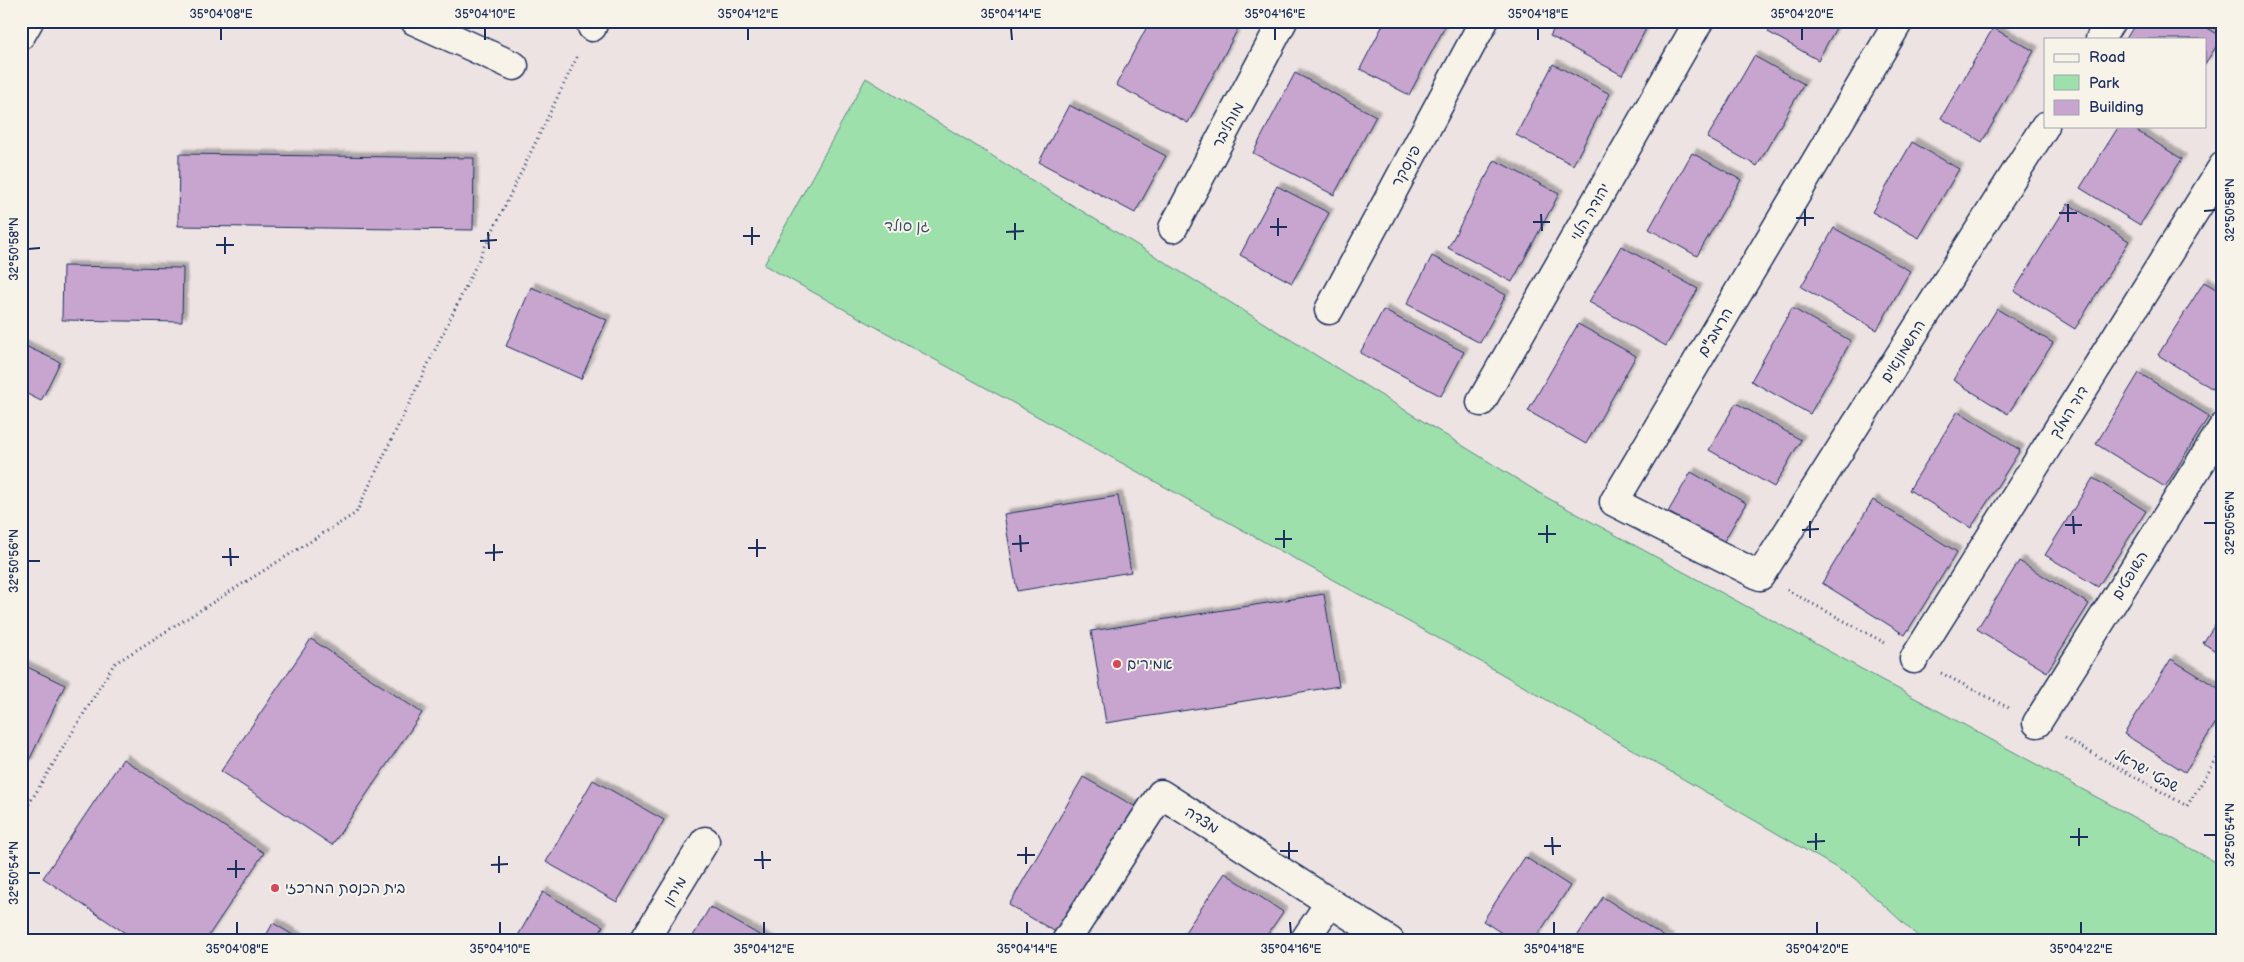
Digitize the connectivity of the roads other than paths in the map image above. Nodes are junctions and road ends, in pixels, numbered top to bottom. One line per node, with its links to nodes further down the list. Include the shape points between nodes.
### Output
1 (29, 21): 8 (street)
2 (414, 21): 10 (street)
3 (1283, 21): 13 (street, מוהליבר)
4 (1484, 21): 14 (street, פינסקר)
5 (1699, 21): 15 (street, יהודה הלוי)
6 (1899, 21): 17 (street, הרמב"ם, via 1614,502)
7 (2111, 21): 9 (street)
8 (21, 35)
9 (2101, 38)
10 (514, 66)
11 (2044, 128): 17 (street, החשמונאים)
12 (2223, 166): 18 (street, דוד המלך)
13 (1173, 228)
14 (1328, 310)
15 (1481, 402)
16 (2223, 426): 19 (street, השופטים)
17 (1760, 576)
18 (1914, 659)
19 (2037, 723)
20 (705, 841): 22 (street, מירון)
21 (1330, 902): 23 (street, מצדה, via 1161,794); 24 (street); 25 (street, מצדה)
22 (644, 941)
23 (1066, 941)
24 (1304, 941)
25 (1390, 941)

